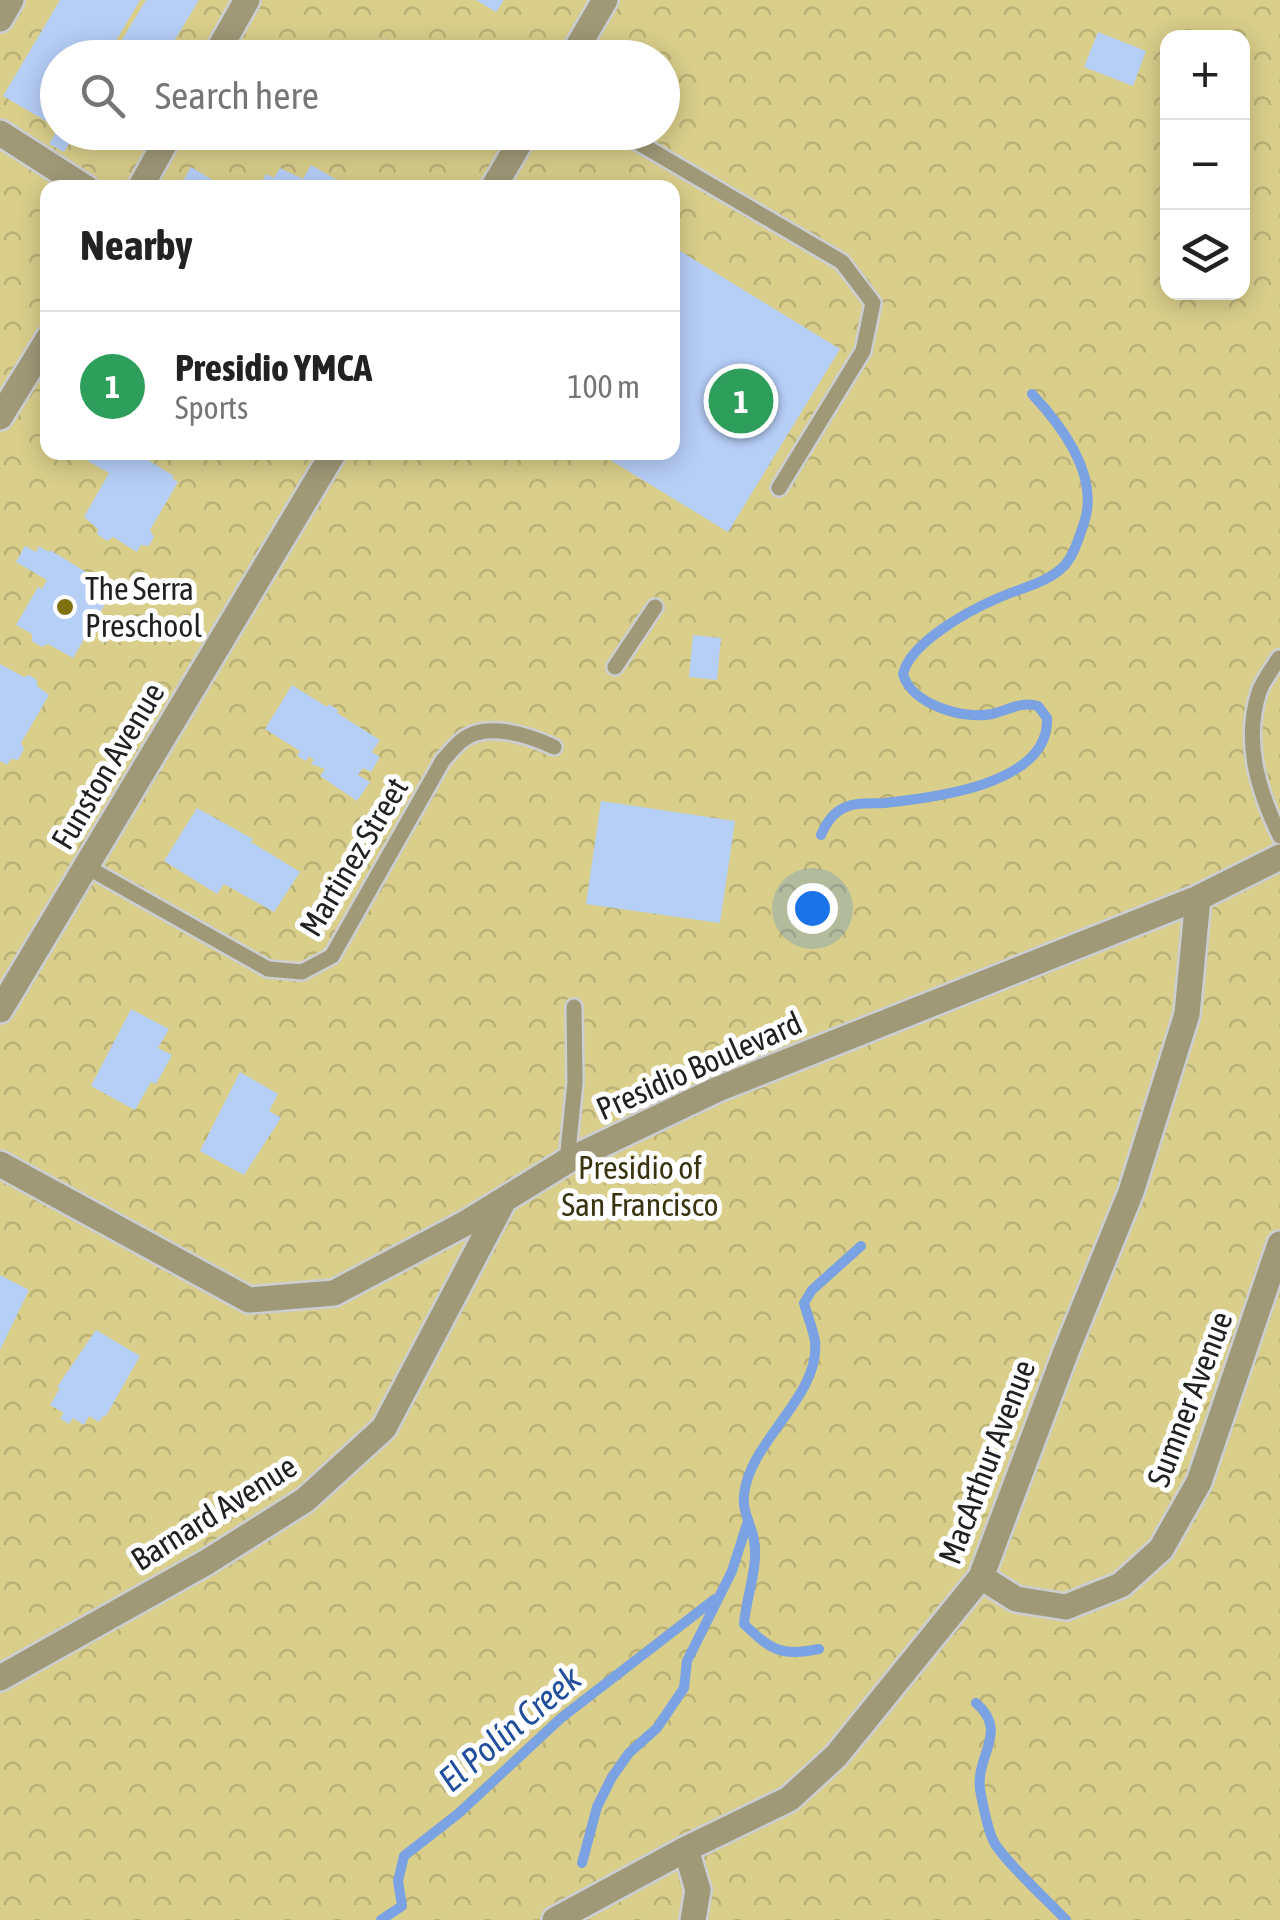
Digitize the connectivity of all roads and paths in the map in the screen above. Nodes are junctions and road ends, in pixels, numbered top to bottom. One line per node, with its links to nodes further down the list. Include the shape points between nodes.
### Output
1 (11, 0): 4 (street)
2 (247, 0): 5 (street)
3 (605, 0): 6 (street)
4 (0, 19)
5 (224, 40)
6 (582, 40)
7 (0, 133): 11 (street)
8 (161, 150): 12 (street)
9 (516, 150): 13 (street)
10 (651, 150): 17 (lane, via 842,262 874,303 863,350)
11 (73, 180)
12 (144, 180)
13 (499, 180)
14 (40, 353): 15 (street)
15 (0, 417)
16 (329, 460): 24 (street, Funston Avenue)
17 (779, 488)
18 (654, 607): 20 (lane)
19 (1280, 658): 22 (lane, via 1260,690 1251,744 1263,802)
20 (616, 667)
21 (554, 747): 24 (lane, Martinez Street, via 490,730 462,738 332,956 302,972 268,969)
22 (1280, 836)
23 (1280, 858): 25 (street, Presidio Boulevard)
24 (86, 866): 27 (street, Funston Avenue)
25 (1198, 898): 28 (street, Presidio Boulevard, via 718,1089); 32 (street, MacArthur Avenue, via 1187,1014 1136,1174)
26 (574, 1008): 28 (lane)
27 (0, 1010)
28 (567, 1161): 30 (street, Presidio Boulevard)
29 (0, 1164): 30 (street, Presidio Boulevard, via 249,1300 334,1293)
30 (504, 1200): 33 (street, Barnard Avenue, via 384,1428 305,1500)
31 (1280, 1244): 32 (street, Sumner Avenue, via 1199,1482 1161,1549 1121,1585 1066,1607 1016,1599)
32 (982, 1577): 34 (street, MacArthur Avenue, via 819,1773 789,1799)
33 (0, 1678)
34 (686, 1848): 35 (street, MacArthur Avenue); 36 (street, via 698,1890)
35 (555, 1920)
36 (693, 1920)

